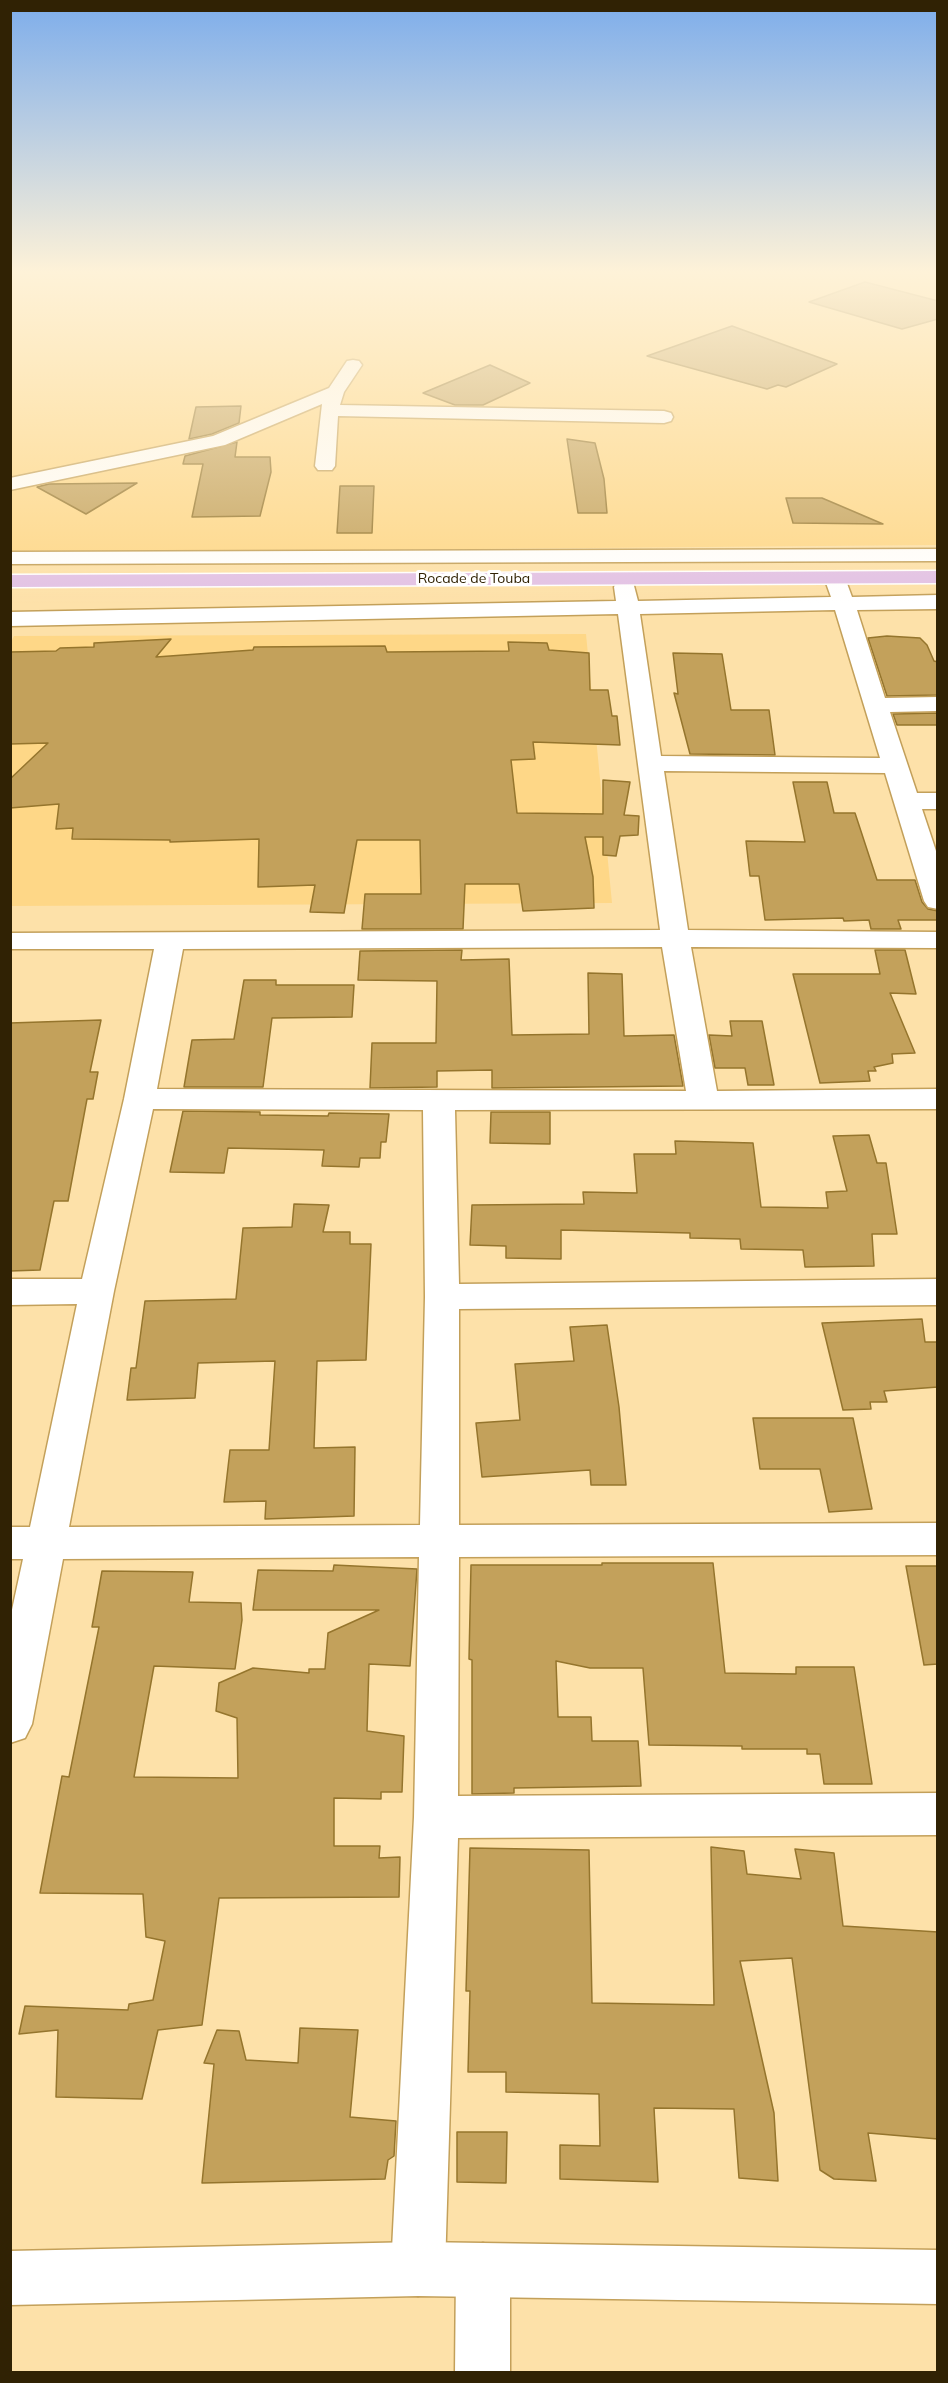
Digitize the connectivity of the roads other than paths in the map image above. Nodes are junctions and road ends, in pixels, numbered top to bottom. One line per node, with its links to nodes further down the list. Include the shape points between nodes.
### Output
1 (342, 383): 2 (street)
2 (332, 401): 3 (street); 4 (street); 5 (street, via 218,441)
3 (664, 417)
4 (325, 466)
5 (10, 484)
6 (938, 555): 7 (street)
7 (10, 558)
8 (836, 578): 9 (main road, Rocade de Touba); 10 (main road, Rocade de Touba); 13 (street)
9 (938, 578)
10 (624, 579): 11 (main road, Rocade de Touba); 14 (street)
11 (10, 580)
12 (938, 602): 13 (street)
13 (842, 603): 14 (street); 16 (street)
14 (630, 607): 15 (street); 18 (street)
15 (10, 619)
16 (874, 705): 17 (street); 19 (street)
17 (938, 705)
18 (650, 763): 19 (street); 23 (street)
19 (894, 766): 20 (street)
20 (906, 801): 21 (street); 22 (street)
21 (938, 801)
22 (938, 901)
23 (675, 938): 24 (street); 26 (street); 30 (street)
24 (938, 940)
25 (10, 941): 26 (street)
26 (170, 941): 27 (street)
27 (140, 1099): 29 (street); 31 (street)
28 (938, 1099): 30 (street)
29 (439, 1100): 30 (street); 34 (street)
30 (703, 1101)
31 (97, 1291): 32 (street); 38 (street)
32 (10, 1292)
33 (938, 1292): 34 (street)
34 (442, 1297): 36 (street)
35 (938, 1539): 36 (street)
36 (441, 1540): 38 (street); 41 (street)
37 (10, 1543): 38 (street)
38 (48, 1543): 39 (street)
39 (10, 1724)
40 (938, 1814): 41 (street)
41 (436, 1817): 42 (street)
42 (418, 2269): 43 (street); 45 (street)
43 (483, 2270): 44 (street); 46 (street)
44 (938, 2277)
45 (10, 2278)
46 (482, 2373)

